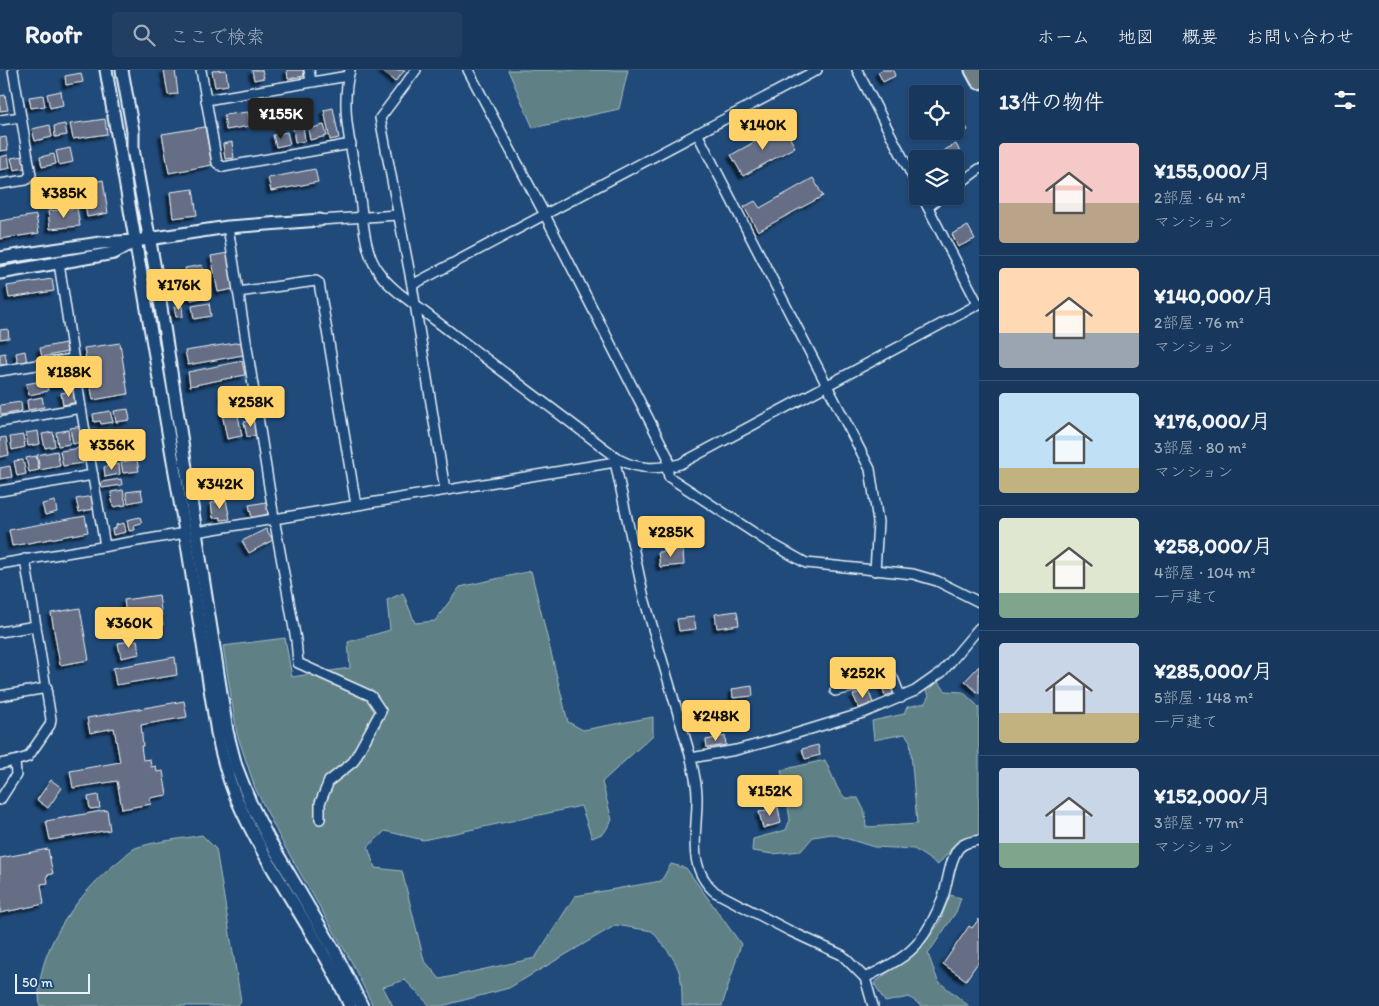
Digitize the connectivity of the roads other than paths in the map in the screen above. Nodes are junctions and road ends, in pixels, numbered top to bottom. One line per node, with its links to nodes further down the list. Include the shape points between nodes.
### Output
1 (14, 70): 15 (street)
2 (106, 70): 31 (street)
3 (122, 70): 30 (street)
4 (201, 70): 14 (street)
5 (309, 70): 12 (street)
6 (416, 70): 25 (street, via 380,118)
7 (468, 70): 26 (street)
8 (817, 70): 17 (street)
9 (857, 70): 20 (street)
10 (973, 70): 13 (highway)
11 (349, 73): 12 (street); 18 (street, via 346,109)
12 (311, 81): 14 (street)
13 (979, 81)
14 (206, 100): 18 (street, via 217,163 224,167)
15 (21, 117): 16 (street); 22 (street, via 31,175 26,180)
16 (0, 120)
17 (697, 133): 26 (street); 41 (street)
18 (351, 144): 27 (street)
19 (979, 169): 21 (street)
20 (909, 170)
21 (964, 180)
22 (0, 184)
23 (931, 205): 24 (street)
24 (928, 207): 37 (street)
25 (398, 215): 27 (street); 35 (street)
26 (545, 215): 35 (street); 45 (street, via 668,457)
27 (363, 217): 28 (street); 38 (street, via 369,252 380,275)
28 (320, 220): 29 (street)
29 (228, 227): 30 (street); 36 (street)
30 (149, 239): 31 (street); 51 (street)
31 (135, 242): 32 (street, via 100,243); 33 (street, via 114,253); 51 (street)
32 (0, 258)
33 (60, 264): 34 (street); 39 (street)
34 (0, 273)
35 (412, 284): 38 (street)
36 (238, 292): 49 (street, via 319,283); 50 (street)
37 (979, 304): 41 (street)
38 (416, 305): 44 (street); 47 (street)
39 (73, 359): 40 (street); 42 (street)
40 (0, 371)
41 (828, 386): 45 (street, via 680,464); 55 (street, via 870,468 878,522)
42 (81, 408): 43 (street); 46 (street)
43 (0, 422)
44 (618, 461): 45 (street, via 640,468); 47 (street); 64 (street, via 644,598)
45 (667, 467): 55 (street, via 669,477 796,559)
46 (93, 475): 48 (street); 52 (street)
47 (445, 490): 49 (street)
48 (0, 491)
49 (356, 505): 50 (street)
50 (274, 518): 51 (street); 68 (street, via 298,663 371,696 380,711 354,762 329,782 320,803)
51 (191, 532): 52 (street); 71 (street, via 217,733 225,768 256,837); 72 (street, via 226,732 236,766 264,829 334,950)
52 (105, 546): 53 (street)
53 (25, 560): 54 (street); 57 (street)
54 (0, 564)
55 (876, 571): 56 (street, via 913,574 937,581)
56 (979, 602)
57 (36, 626): 59 (street); 60 (street)
58 (979, 628): 63 (street, via 942,672)
59 (0, 632)
60 (47, 688): 62 (street); 65 (street, via 50,725 28,756)
61 (835, 691): 63 (street, via 893,678)
62 (0, 696)
63 (901, 698): 64 (street, via 778,739)
64 (691, 758): 70 (street, via 697,798 697,864 706,884 715,892 842,956)
65 (16, 761): 66 (street); 67 (street, via 16,775)
66 (0, 764)
67 (0, 800)
68 (320, 819)
69 (979, 840): 70 (street, via 967,842 959,848 938,909 917,944)
70 (865, 978): 73 (street)
71 (350, 1006)
72 (362, 1006)
73 (873, 1006)

